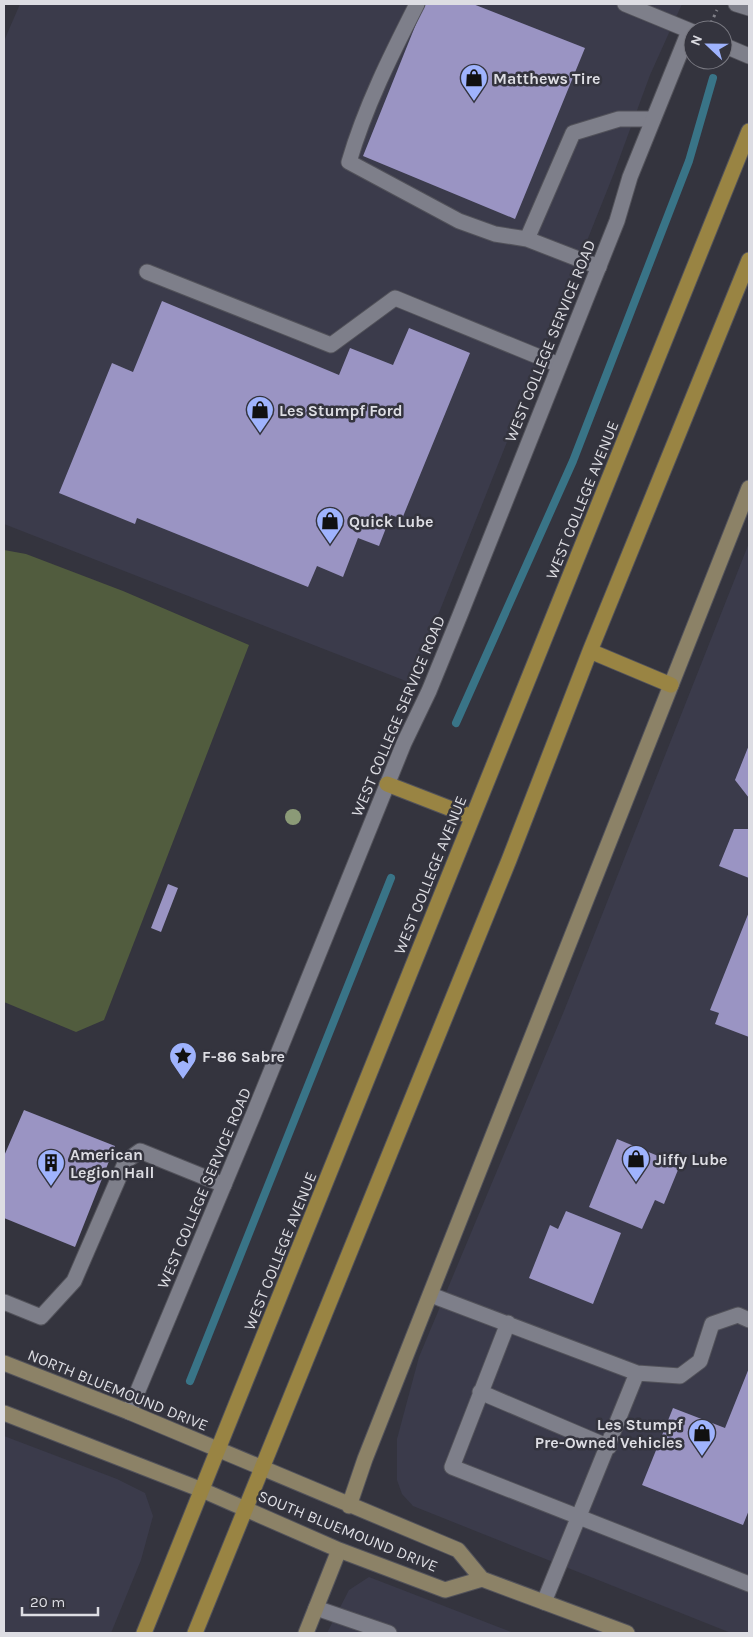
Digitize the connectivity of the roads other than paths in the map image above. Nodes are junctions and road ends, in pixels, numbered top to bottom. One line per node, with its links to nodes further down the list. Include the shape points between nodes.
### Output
1 (416, 4): 11 (street, via 391,56 349,162 459,220 495,234)
2 (625, 4): 5 (street)
3 (736, 4): 4 (street)
4 (749, 8)
5 (683, 28)
6 (733, 49): 8 (street)
7 (683, 50): 9 (street, WEST COLLEGE SERVICE ROAD)
8 (749, 56)
9 (653, 119): 11 (street, via 619,119 573,133); 13 (street, WEST COLLEGE SERVICE ROAD)
10 (749, 130): 20 (main road, WEST COLLEGE AVENUE)
11 (527, 239): 13 (street)
12 (749, 260): 17 (main road)
13 (599, 267): 15 (street, WEST COLLEGE SERVICE ROAD)
14 (147, 272): 15 (street, via 331,345 395,298)
15 (559, 365): 19 (street, WEST COLLEGE SERVICE ROAD, via 429,691)
16 (749, 488): 18 (main road)
17 (590, 652): 18 (main road); 33 (main road)
18 (671, 685): 22 (main road)
19 (387, 784): 20 (main road); 21 (street, WEST COLLEGE SERVICE ROAD)
20 (472, 817): 32 (main road, WEST COLLEGE AVENUE)
21 (224, 1185): 23 (street, via 140,1151 126,1161 74,1281 41,1317); 29 (street, WEST COLLEGE SERVICE ROAD)
22 (431, 1295): 25 (street); 35 (main road)
23 (4, 1302)
24 (749, 1320): 27 (street, via 738,1315 712,1324 700,1361 680,1376)
25 (508, 1323): 27 (street); 28 (street)
26 (4, 1363): 29 (main road, NORTH BLUEMOUND DRIVE)
27 (637, 1373): 31 (street)
28 (480, 1392): 31 (street); 37 (street, via 452,1467)
29 (129, 1412): 32 (main road, NORTH BLUEMOUND DRIVE)
30 (4, 1413): 34 (main road)
31 (609, 1447): 37 (street)
32 (220, 1450): 33 (main road, SOUTH BLUEMOUND DRIVE); 34 (main road, WEST COLLEGE AVENUE)
33 (262, 1468): 35 (main road, SOUTH BLUEMOUND DRIVE); 36 (main road)
34 (202, 1490): 36 (main road, SOUTH BLUEMOUND DRIVE); 43 (main road, WEST COLLEGE AVENUE)
35 (349, 1506): 39 (main road, SOUTH BLUEMOUND DRIVE, via 458,1550)
36 (245, 1508): 38 (main road, SOUTH BLUEMOUND DRIVE); 44 (main road)
37 (579, 1516): 40 (street); 41 (street)
38 (339, 1550): 39 (main road, SOUTH BLUEMOUND DRIVE, via 445,1590); 42 (main road)
39 (482, 1579): 41 (main road)
40 (749, 1584)
41 (544, 1602): 47 (main road)
42 (316, 1608): 45 (main road); 46 (street)
43 (144, 1633)
44 (195, 1633)
45 (306, 1633)
46 (389, 1633)
47 (627, 1633)

